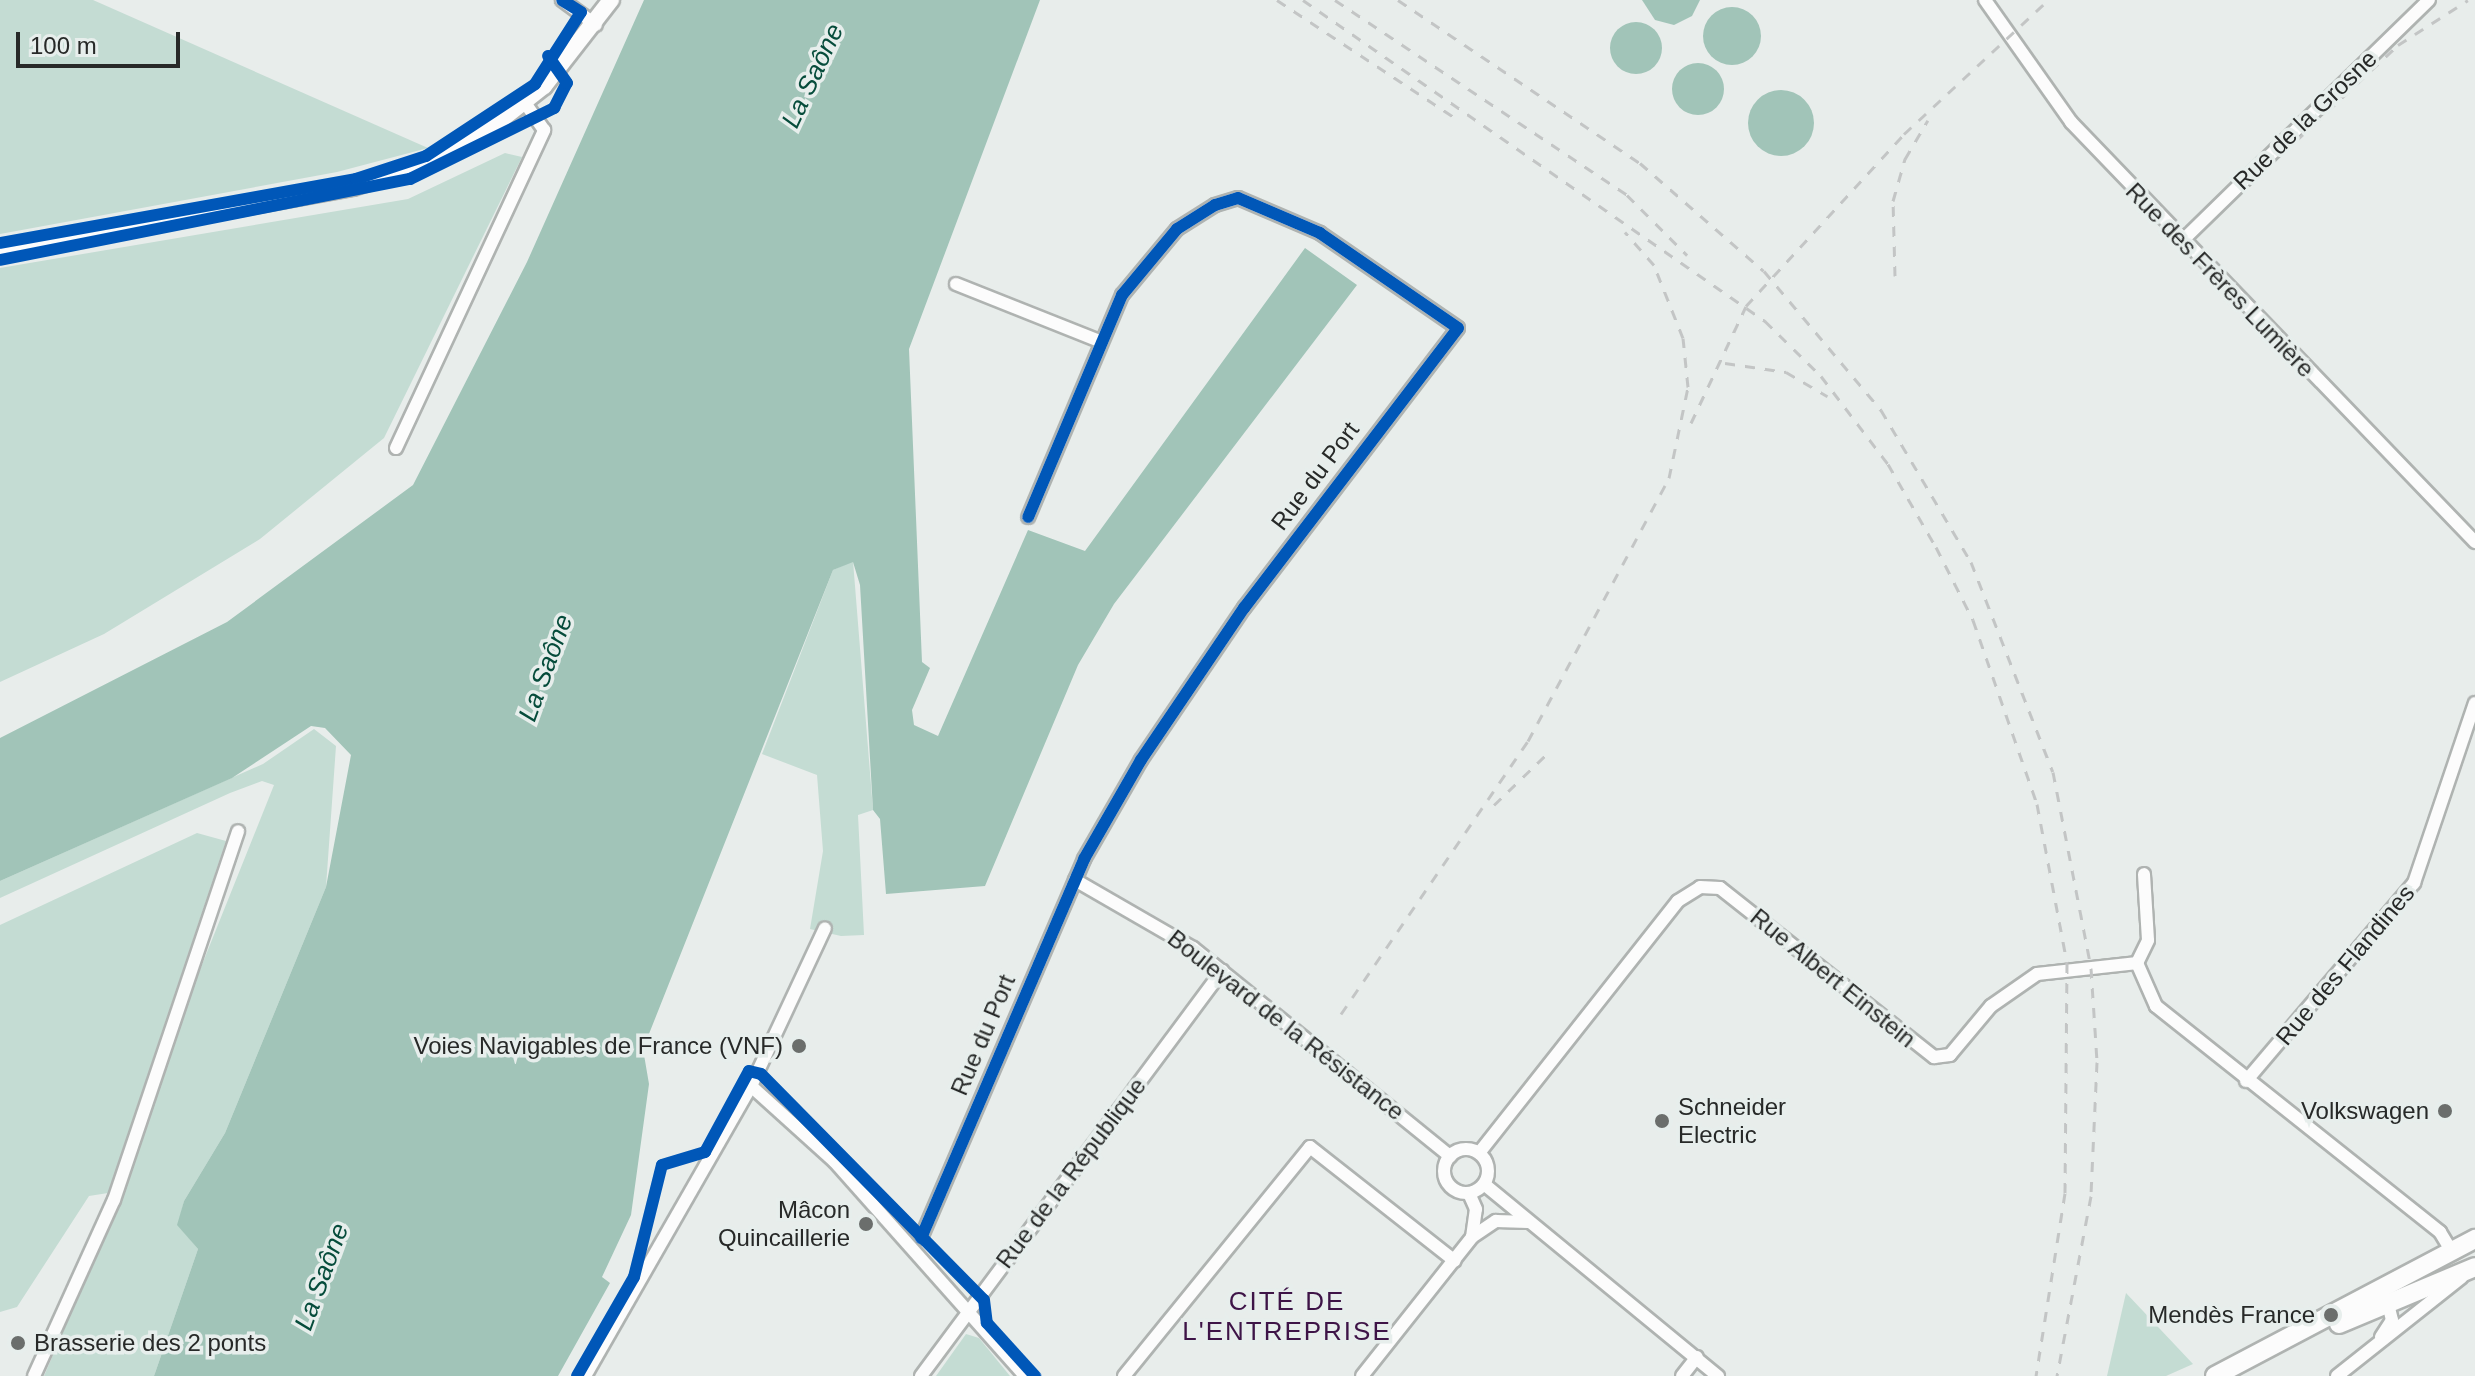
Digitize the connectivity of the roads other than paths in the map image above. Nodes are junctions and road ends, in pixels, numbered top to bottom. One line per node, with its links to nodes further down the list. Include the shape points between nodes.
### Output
1 (562, 0): 5 (street)
2 (611, 0): 5 (main road)
3 (2429, 0): 7 (street, Rue de la Grosne)
4 (1992, 3): 7 (street, Rue des Frères Lumière, via 2071,122)
5 (596, 25): 6 (main road)
6 (525, 103): 8 (main road, via 451,153 381,180); 11 (street, via 544,130)
7 (2182, 241): 13 (street, Rue des Frères Lumière)
8 (0, 251)
9 (956, 284): 10 (street)
10 (1099, 341): 12 (street, Rue du Port); 17 (street, Rue du Port, via 1131,282 1164,242 1196,214 1238,198 1351,251 1458,328 1184,693)
11 (396, 448)
12 (1028, 517)
13 (2475, 542)
14 (2475, 703): 21 (street, Rue des Flandines, via 2414,883)
15 (238, 831): 40 (street, via 114,1200)
16 (2144, 874): 19 (street, via 2148,940)
17 (1075, 880): 20 (street, Boulevard de la Résistance, via 1160,925); 29 (street, Rue du Port)
18 (825, 928): 22 (street)
19 (2137, 963): 21 (street, via 2156,1006); 23 (street, Rue Albert Einstein, via 2037,974 1991,1006 1956,1050 1934,1057 1738,900 1700,887 1678,901)
20 (1222, 971): 24 (street, Boulevard de la Résistance); 35 (street, Rue de la République)
21 (2246, 1081): 31 (street, via 2440,1232)
22 (751, 1086): 35 (street, via 835,1162); 41 (street)
23 (1479, 1153): 24 (street); 25 (street, via 1488,1171)
24 (1450, 1156): 26 (street, via 1446,1180)
25 (1484, 1184): 26 (street); 27 (street)
26 (1469, 1193): 28 (street, via 1476,1209)
27 (1532, 1222): 28 (street, via 1496,1221); 38 (street)
28 (1472, 1237): 32 (street)
29 (921, 1238)
30 (2475, 1239): 31 (main road)
31 (2452, 1252): 36 (main road)
32 (1455, 1261): 44 (street, via 1315,1150 1305,1150); 45 (street)
33 (2469, 1272): 34 (main road); 37 (street)
34 (2389, 1308): 36 (main road); 37 (street, via 2388,1329)
35 (967, 1311): 42 (street, Rue de la République); 43 (street)
36 (2306, 1334): 48 (main road)
37 (2372, 1347): 49 (street)
38 (1697, 1357): 39 (street); 46 (street)
39 (1713, 1371): 47 (street)
40 (34, 1376)
41 (585, 1376)
42 (921, 1376)
43 (1025, 1376)
44 (1124, 1376)
45 (1362, 1376)
46 (1682, 1376)
47 (1698, 1376)
48 (2215, 1376)
49 (2337, 1376)

